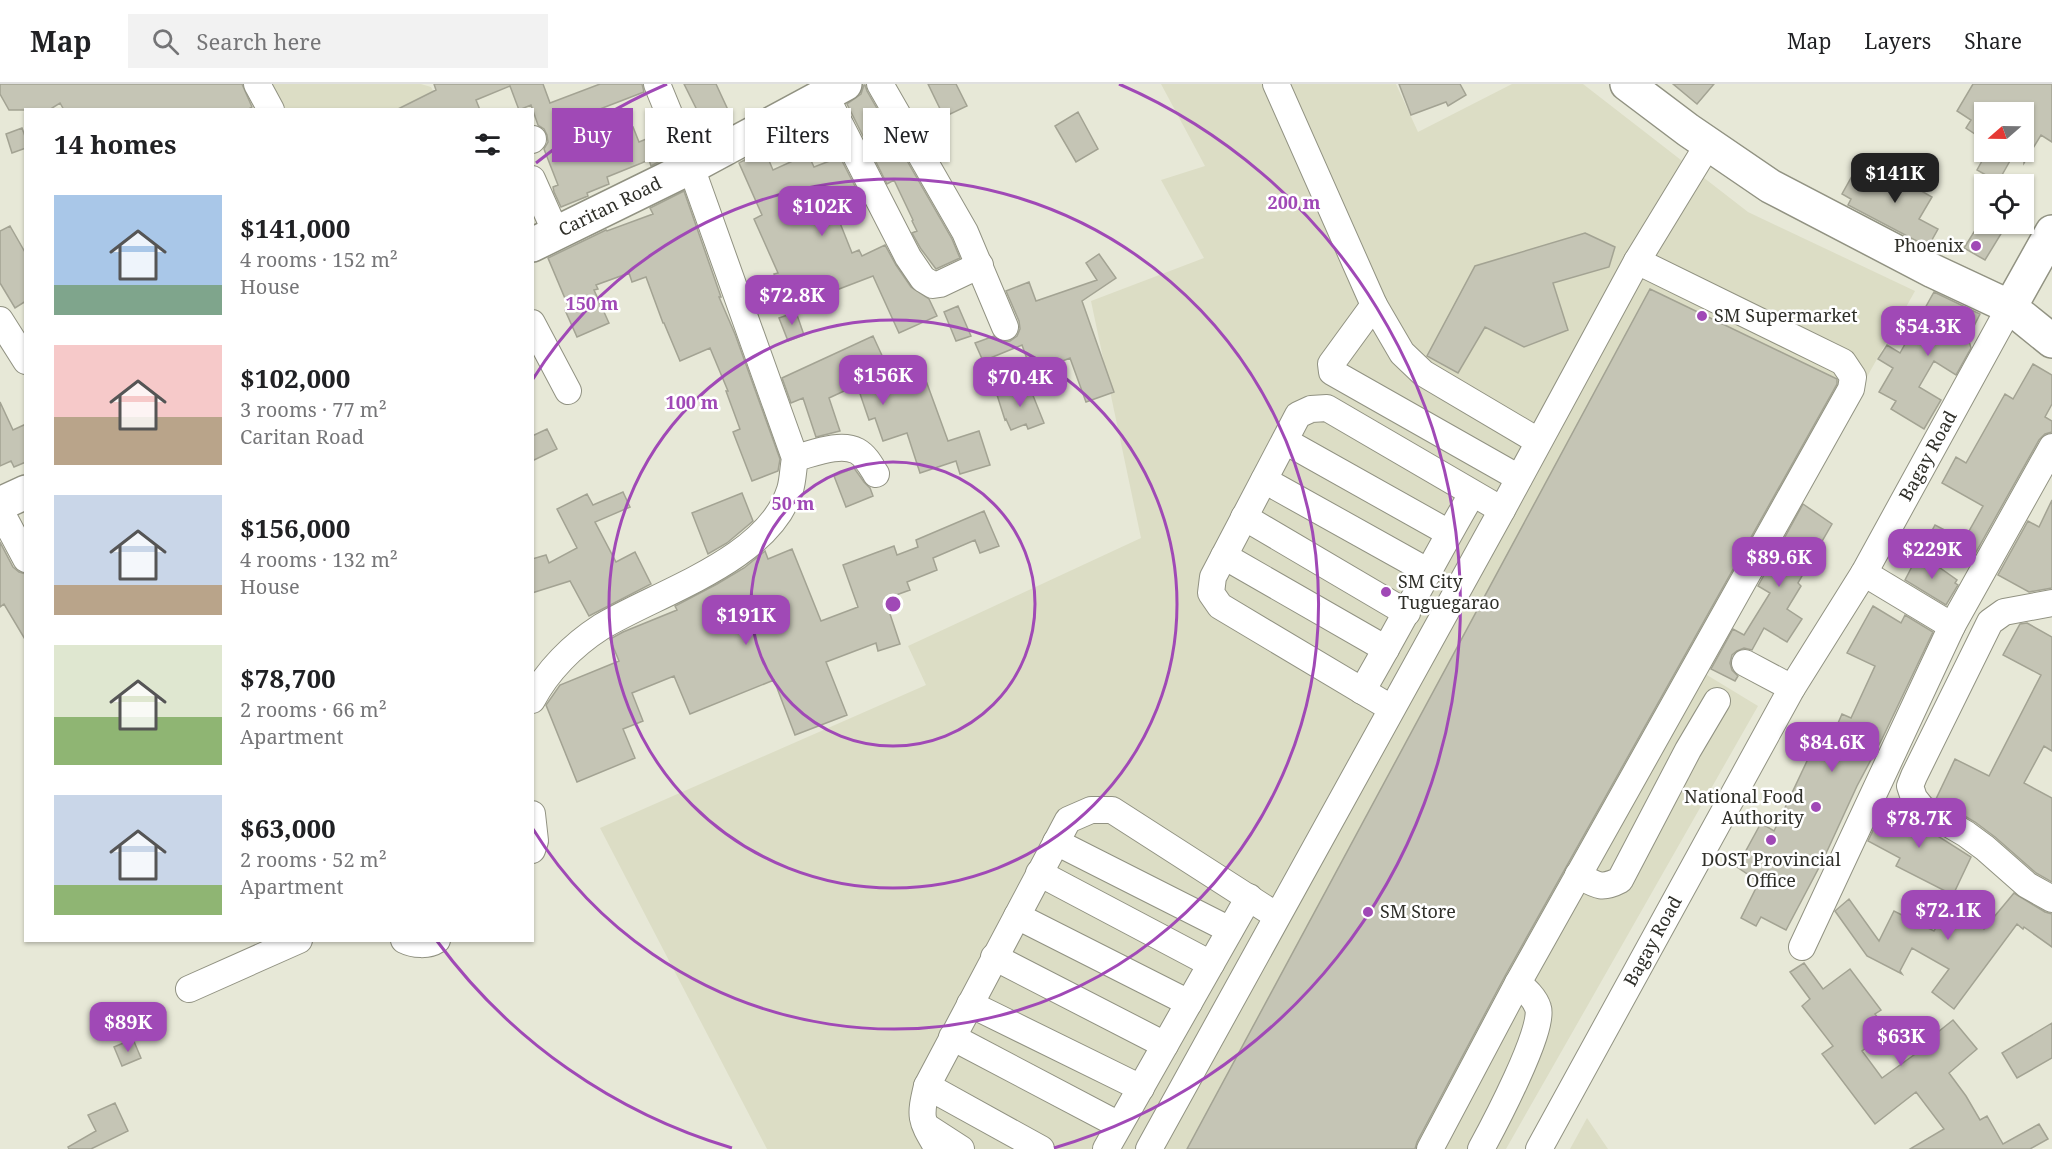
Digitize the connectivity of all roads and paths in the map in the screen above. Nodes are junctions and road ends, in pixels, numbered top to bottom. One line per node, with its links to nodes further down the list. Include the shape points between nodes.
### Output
1 (257, 84): 7 (street)
2 (657, 84): 9 (street)
3 (880, 84): 14 (street)
4 (1276, 84): 15 (street)
5 (1627, 84): 8 (main road)
6 (835, 89): 9 (main road, Caritan Road); 14 (street, via 908,256 923,279 940,284)
7 (270, 108)
8 (1710, 143): 13 (street); 16 (main road, via 1770,186)
9 (691, 167): 12 (main road, Caritan Road); 26 (street)
10 (534, 189): 12 (street)
11 (2052, 232): 16 (main road, Bagay Road)
12 (544, 239)
13 (1637, 261): 24 (street); 45 (street, via 1843,362 1852,376 1851,389)
14 (980, 265): 19 (street)
15 (1374, 305): 24 (street, via 1402,353 1423,374); 28 (street, via 1331,364 1332,372)
16 (2010, 307): 20 (main road); 40 (street, Bagay Road)
17 (0, 320): 21 (street)
18 (534, 327): 22 (street)
19 (1005, 327)
20 (2050, 335)
21 (24, 358)
22 (568, 391)
23 (1285, 441): 29 (street); 31 (street, via 1298,415 1327,408); 36 (street)
24 (1538, 441): 28 (street)
25 (2052, 447): 43 (street)
26 (795, 458): 27 (street, via 841,448 856,451); 48 (street, via 790,491 756,541 601,628 556,666)
27 (876, 474)
28 (1519, 478): 34 (street)
29 (1264, 480): 35 (street); 39 (street)
30 (24, 493): 32 (main road)
31 (1472, 494): 34 (street); 36 (street)
32 (0, 504)
33 (0, 510): 37 (street)
34 (1502, 510): 50 (street)
35 (1244, 517): 38 (street); 42 (street)
36 (1449, 533): 39 (street)
37 (24, 555)
38 (1224, 556): 44 (street); 47 (street, via 1213,577 1211,593 1220,606)
39 (1429, 572): 42 (street)
40 (1864, 573): 43 (street); 46 (street, Bagay Road)
41 (2052, 603): 57 (street, via 2004,612 1990,622 1910,786 1922,808 1966,834 2027,885)
42 (1407, 613): 44 (street)
43 (1952, 626): 64 (street)
44 (1386, 649): 47 (street)
45 (1728, 654): 46 (street); 51 (street)
46 (1792, 688): 84 (street, Bagay Road)
47 (1362, 691): 50 (street)
48 (534, 696)
49 (1717, 701): 52 (street)
50 (1391, 708): 59 (street)
51 (1659, 732): 52 (street); 55 (street)
52 (1688, 750): 55 (street, via 1620,880 1597,886)
53 (1056, 842): 54 (street); 56 (street, via 1068,820 1091,810 1112,810); 60 (street)
54 (1040, 873): 58 (street); 66 (street)
55 (1578, 875): 67 (street)
56 (1248, 897): 59 (street); 60 (street)
57 (2052, 899)
58 (1017, 916): 65 (street); 69 (street)
59 (1277, 916): 81 (street)
60 (1230, 930): 66 (street)
61 (295, 942): 68 (street)
62 (408, 942): 63 (street)
63 (434, 942)
64 (1802, 947)
65 (994, 957): 70 (street); 72 (street)
66 (1211, 964): 69 (street)
67 (1518, 983): 82 (street); 83 (street, via 1539,1010 1538,1026)
68 (189, 990)
69 (1189, 1003): 72 (street)
70 (970, 1004): 71 (street); 74 (street)
71 (951, 1037): 73 (street); 76 (street)
72 (1165, 1045): 74 (street)
73 (927, 1086): 75 (street, via 921,1110); 79 (street)
74 (1141, 1088): 76 (street)
75 (924, 1125): 77 (street); 78 (street)
76 (1119, 1125): 80 (street)
77 (938, 1149)
78 (961, 1149)
79 (1041, 1149)
80 (1106, 1149)
81 (1149, 1149)
82 (1430, 1149)
83 (1481, 1149)
84 (1539, 1149)

